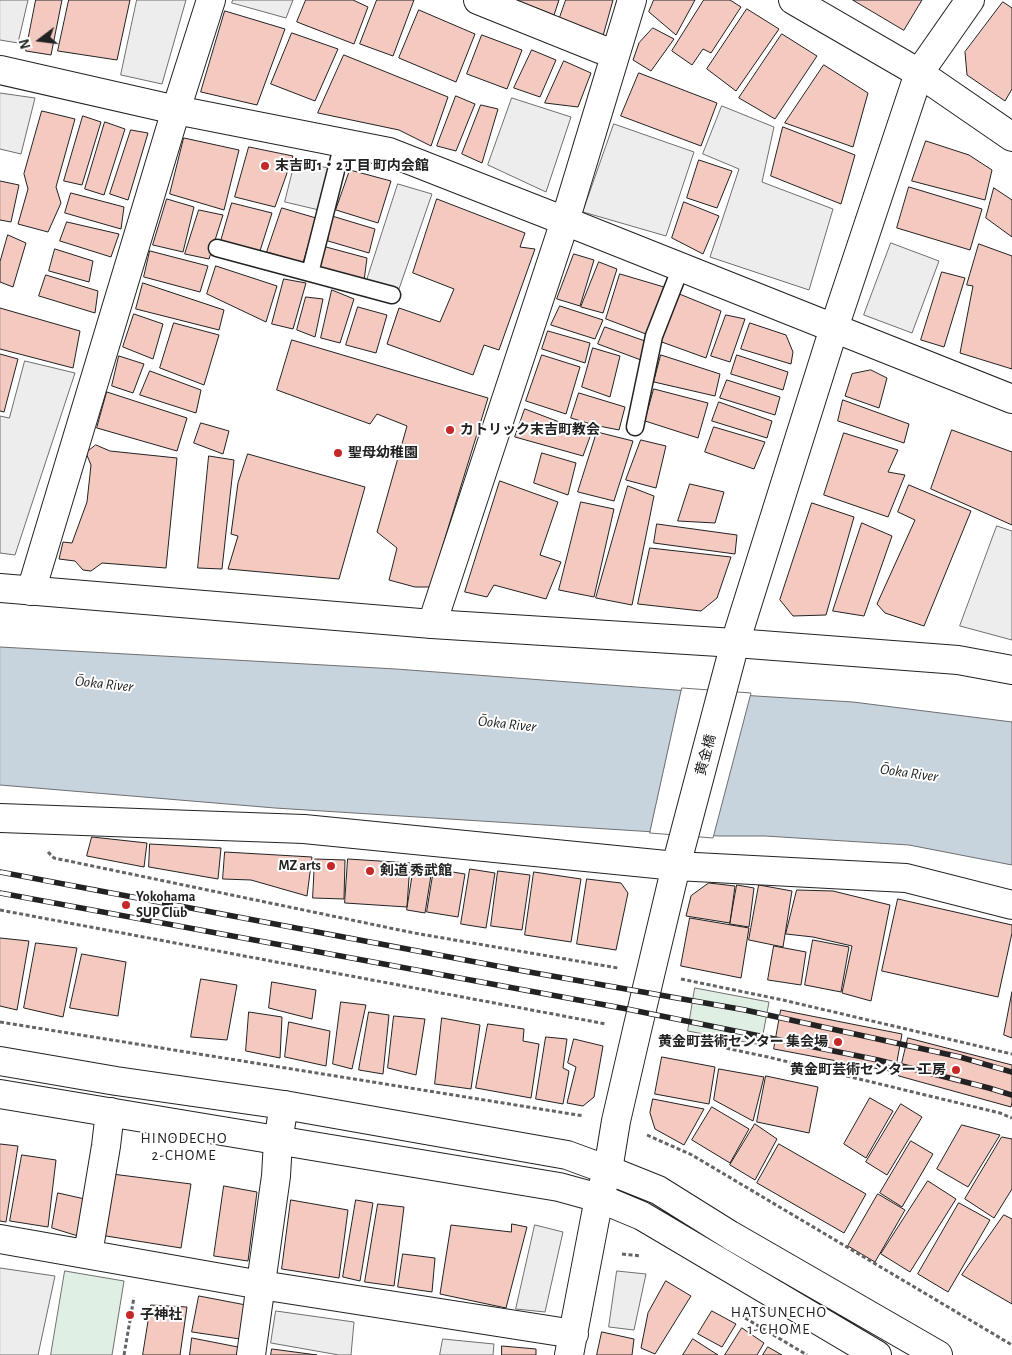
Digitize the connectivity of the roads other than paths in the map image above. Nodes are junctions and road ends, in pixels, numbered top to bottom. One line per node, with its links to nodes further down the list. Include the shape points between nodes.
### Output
1 (211, 0): 9 (street)
2 (478, 0): 6 (street)
3 (632, 0): 6 (street)
4 (793, 0): 8 (street)
5 (970, 0): 8 (street, 黄金橋)
6 (615, 54): 12 (street)
7 (0, 70): 9 (street)
8 (919, 74): 10 (street); 17 (street, 黄金橋)
9 (176, 110): 11 (street); 21 (street)
10 (1012, 137)
11 (343, 143): 12 (street, via 389,152); 15 (lane)
12 (565, 221): 14 (street); 22 (street)
13 (217, 248): 15 (lane)
14 (682, 268): 17 (street); 19 (lane, via 654,336)
15 (310, 273): 16 (lane)
16 (392, 295)
17 (834, 328): 18 (street); 23 (street, 黄金橋)
18 (1012, 399)
19 (635, 427)
20 (0, 588): 21 (street)
21 (31, 591): 22 (street)
22 (432, 624): 23 (street)
23 (735, 643): 24 (street, via 958,660); 26 (street, 黄金橋)
24 (1012, 670)
25 (7, 818): 26 (street, via 304,830)
26 (676, 866): 27 (street, via 906,878); 33 (street, 黄金橋, via 616,1121)
27 (1012, 905)
28 (0, 1061): 30 (street)
29 (0, 1094): 31 (street)
30 (284, 1105): 32 (street); 33 (street, via 567,1155)
31 (110, 1112): 32 (street); 36 (street)
32 (278, 1141): 34 (street, via 559,1187); 37 (street)
33 (608, 1170): 34 (street, 黄金橋); 41 (street, via 658,1190)
34 (599, 1198): 38 (street, 黄金橋); 40 (street, via 642,1216)
35 (0, 1239): 36 (street)
36 (88, 1254): 37 (street)
37 (261, 1285): 38 (street); 39 (street)
38 (571, 1344)
39 (251, 1355)
40 (877, 1355)
41 (938, 1355)

